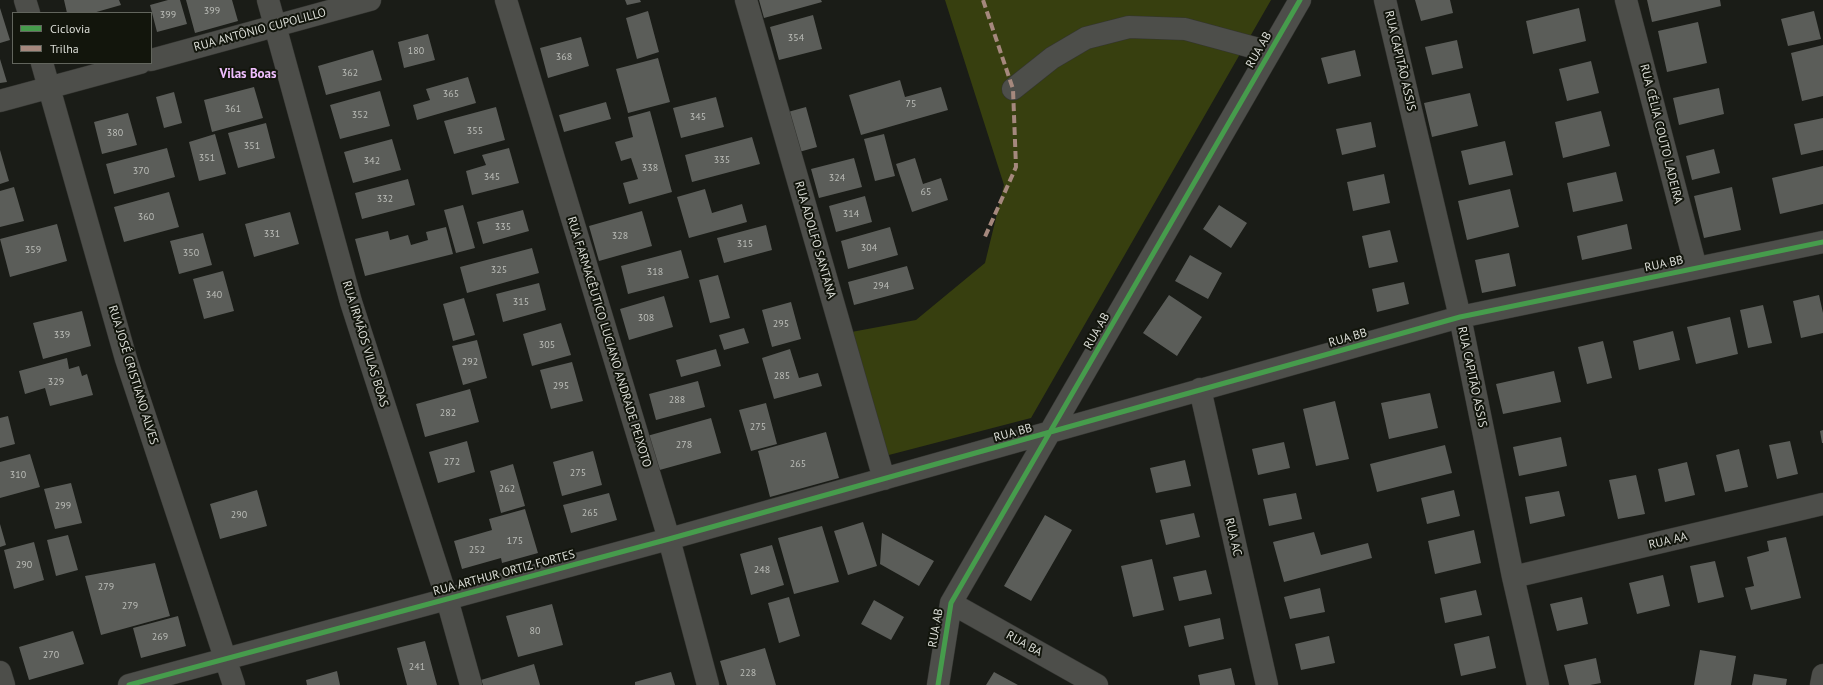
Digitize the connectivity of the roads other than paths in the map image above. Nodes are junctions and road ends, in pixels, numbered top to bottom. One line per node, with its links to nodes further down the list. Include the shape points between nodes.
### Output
1 (25, 0): 9 (street)
2 (268, 0): 10 (street, RUA IRMÃOS VILAS BOAS)
3 (370, 0): 10 (street, RUA ANTÔNIO CUPOLILLO)
4 (506, 0): 25 (street, RUA FARMACÊUTICO LUCIANO ANDRADE PEIXOTO)
5 (746, 0): 23 (street, RUA ADOLFO SANTANA)
6 (1300, 0): 11 (street, RUA AB)
7 (1385, 0): 20 (street, RUA CAPITÃO ASSIS)
8 (1626, 0): 19 (street, RUA CÉLIA COUTO LADEIRA)
9 (29, 12)
10 (275, 27): 12 (street, RUA ANTÔNIO CUPOLILLO); 27 (street, RUA IRMÃOS VILAS BOAS, via 351,302)
11 (1270, 52): 16 (street, via 1185,29 1129,27 1086,38 1052,58); 22 (street, RUA AB)
12 (152, 60)
13 (42, 64): 15 (street, RUA JOSÉ CRISTIANO ALVES)
14 (136, 64): 15 (street)
15 (48, 88): 17 (street); 29 (street, RUA JOSÉ CRISTIANO ALVES, via 126,359)
16 (1013, 89)
17 (0, 101)
18 (1823, 242): 19 (street, RUA BB)
19 (1696, 268): 20 (street, RUA BB)
20 (1460, 317): 21 (street, RUA BB); 26 (street, RUA CAPITÃO ASSIS)
21 (1200, 389): 22 (street, RUA BB); 39 (street, RUA AC)
22 (1048, 434): 23 (street, RUA BB); 28 (street, RUA AB)
23 (884, 479): 25 (street, RUA ARTHUR ORTIZ FORTES)
24 (1823, 504): 26 (street, RUA AA)
25 (668, 539): 27 (street, RUA ARTHUR ORTIZ FORTES); 37 (street, RUA FARMACÊUTICO LUCIANO ANDRADE PEIXOTO)
26 (1513, 577): 40 (street, RUA CAPITÃO ASSIS)
27 (447, 600): 29 (street, RUA ARTHUR ORTIZ FORTES); 36 (street, RUA IRMÃOS VILAS BOAS)
28 (951, 603): 32 (street, RUA AB); 38 (street, RUA BA)
29 (227, 660): 34 (street, RUA ARTHUR ORTIZ FORTES); 35 (street, RUA JOSÉ CRISTIANO ALVES)
30 (0, 672): 33 (street)
31 (1823, 675): 41 (street)
32 (938, 683)
33 (4, 685)
34 (129, 685)
35 (234, 685)
36 (471, 685)
37 (708, 685)
38 (1097, 685)
39 (1266, 685)
40 (1538, 685)
41 (1821, 685)

